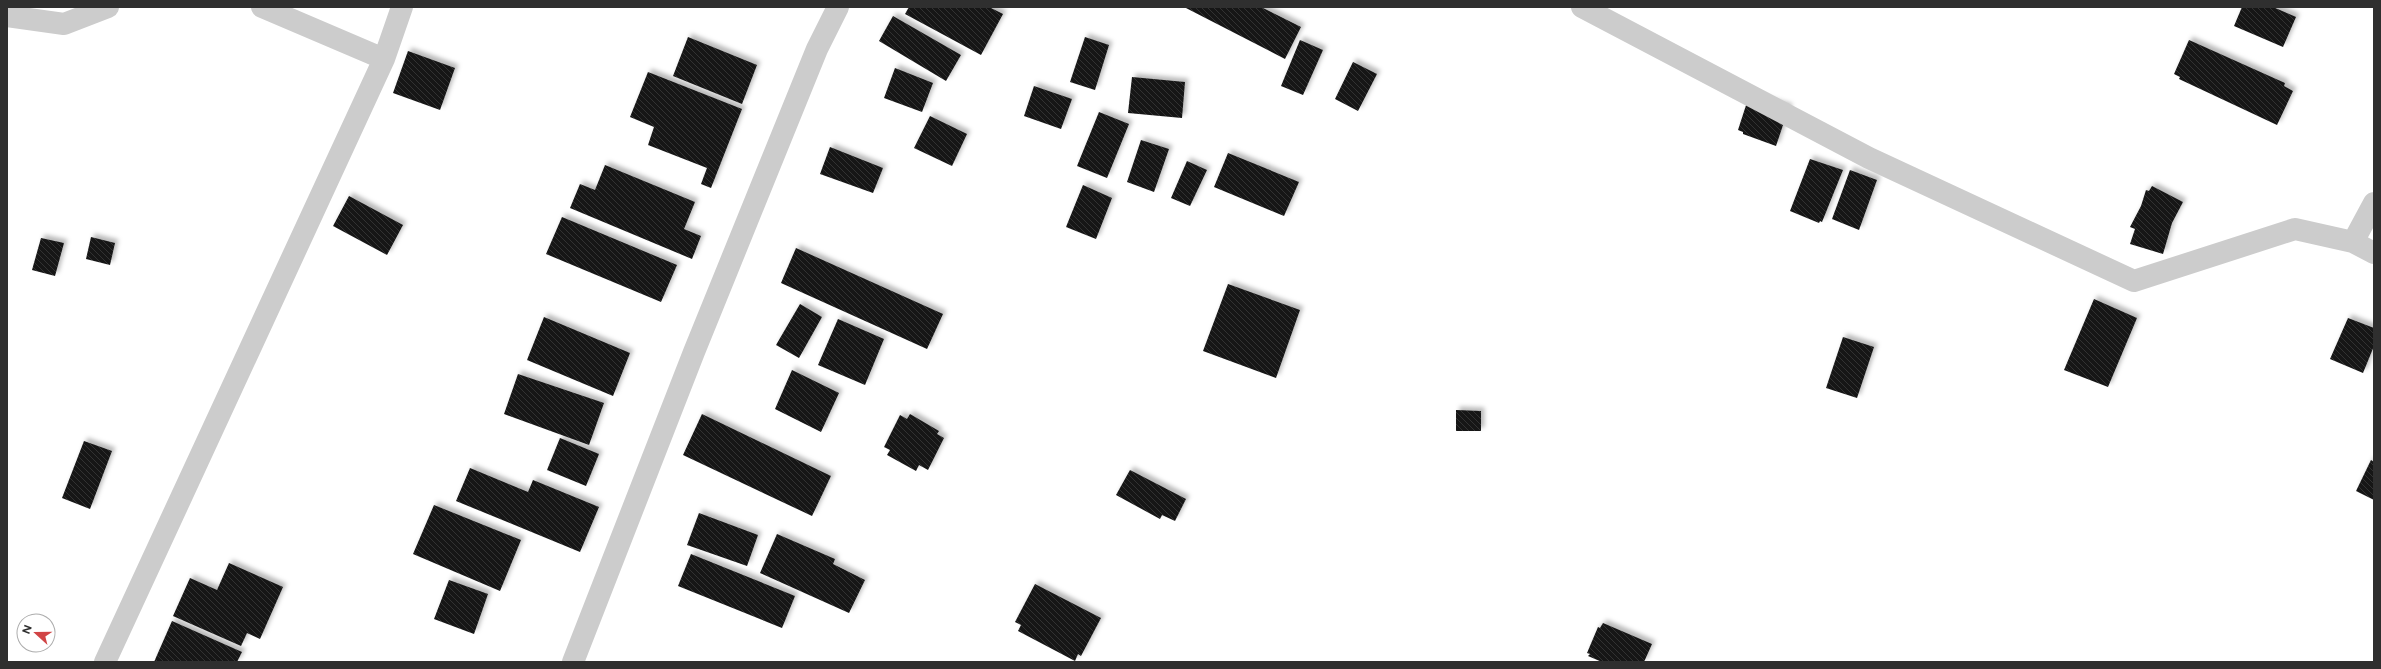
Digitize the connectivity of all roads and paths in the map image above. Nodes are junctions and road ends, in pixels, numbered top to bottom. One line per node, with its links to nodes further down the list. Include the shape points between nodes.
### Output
1 (108, 7): 7 (street, via 64,24)
2 (262, 7): 8 (street)
3 (402, 7): 8 (street)
4 (838, 7): 13 (street, via 805,79 694,352)
5 (1582, 7): 6 (street)
6 (1614, 14): 10 (street, via 1869,158 2134,281 2295,229)
7 (7, 16)
8 (384, 60): 12 (street)
9 (2374, 203): 10 (street)
10 (2353, 242): 11 (street)
11 (2374, 253)
12 (105, 662)
13 (573, 662)

